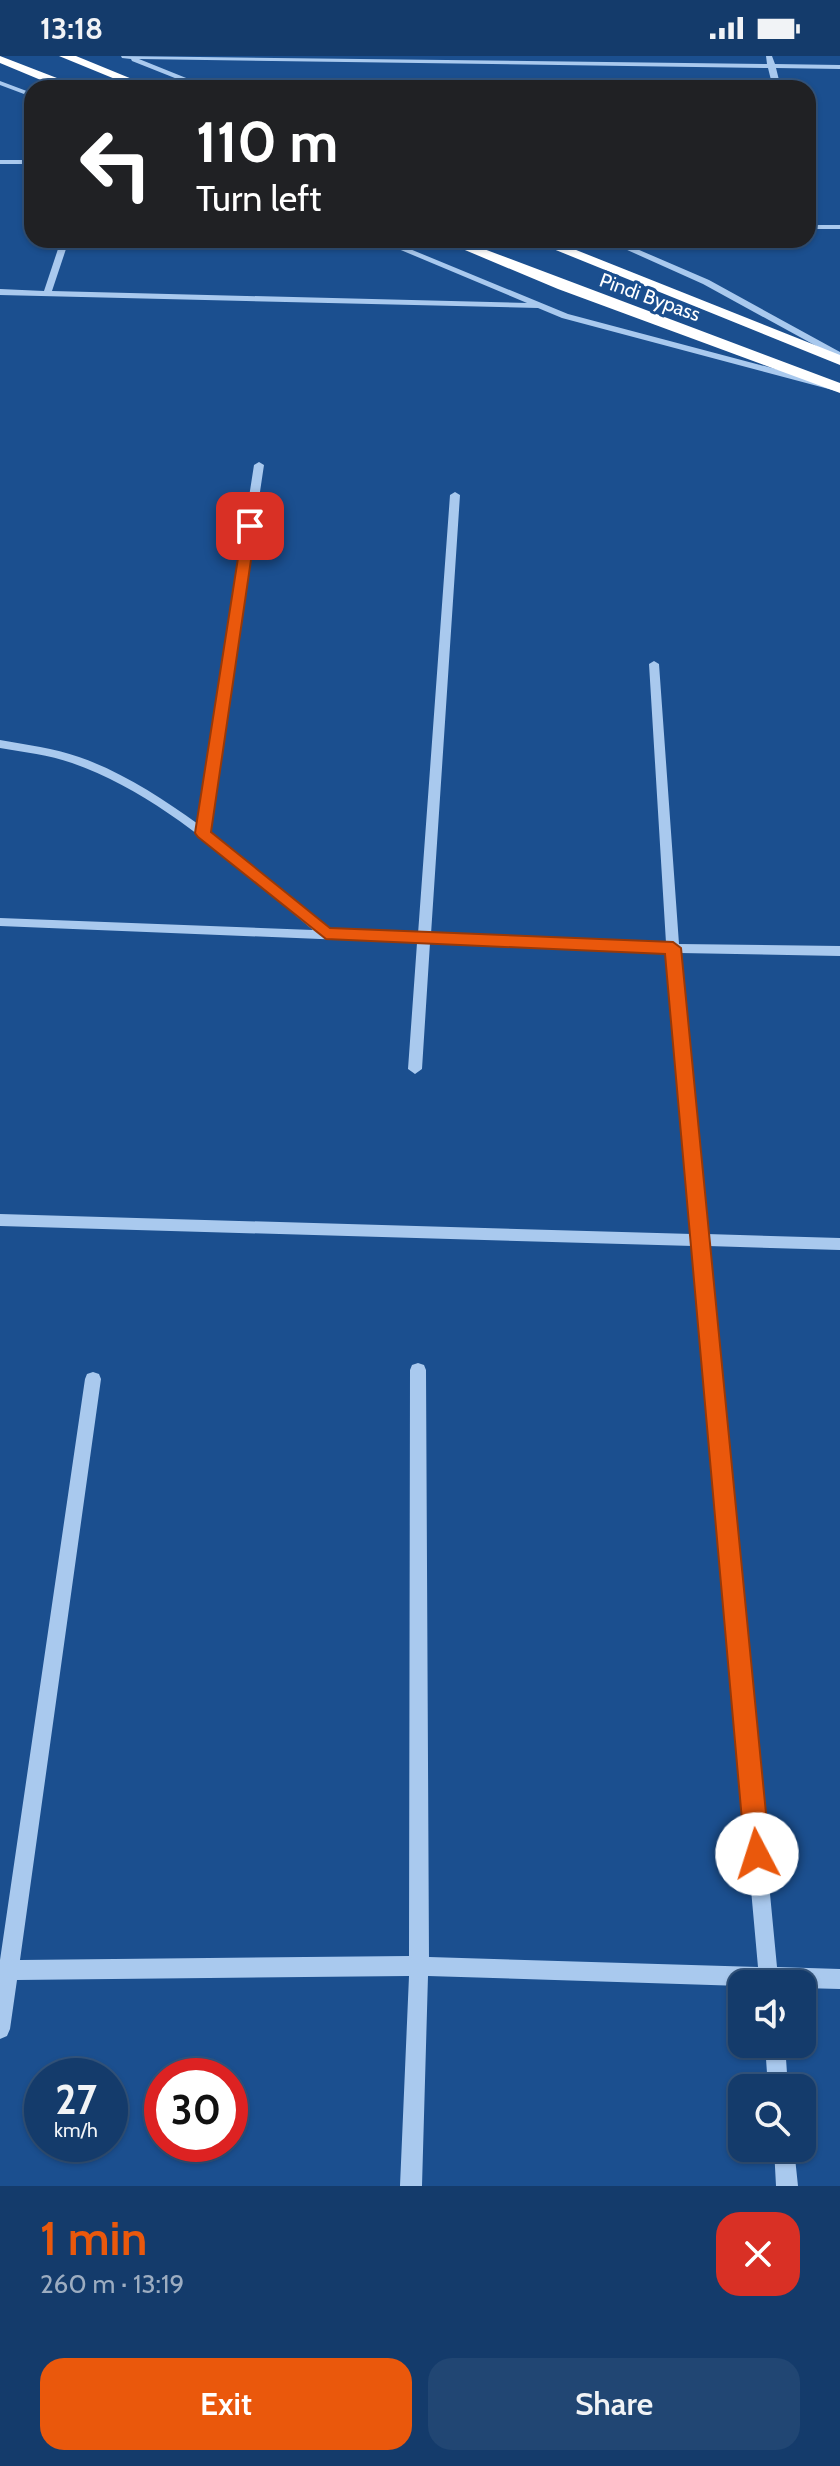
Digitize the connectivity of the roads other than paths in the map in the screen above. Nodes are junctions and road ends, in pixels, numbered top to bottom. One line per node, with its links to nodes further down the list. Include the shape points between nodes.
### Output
1 (65, 56): 10 (highway)
2 (123, 56): 4 (street); 11 (street)
3 (769, 56): 7 (street)
4 (356, 58): 6 (street)
5 (0, 59): 9 (highway)
6 (629, 60): 7 (street)
7 (771, 66): 8 (street); 12 (street)
8 (840, 67)
9 (51, 80)
10 (127, 80)
11 (186, 80)
12 (775, 80)
13 (0, 83): 14 (street)
14 (24, 92)
15 (0, 162): 16 (street)
16 (24, 162)
17 (816, 227): 18 (street)
18 (840, 227)
19 (62, 248): 25 (street)
20 (400, 248): 26 (street)
21 (468, 248): 28 (highway, Pindi Bypass)
22 (559, 248): 27 (highway, Pindi Bypass)
23 (627, 248): 27 (street, via 706,282)
24 (0, 292): 25 (street)
25 (47, 293): 26 (street)
26 (535, 306): 28 (street)
27 (840, 358)
28 (840, 389)
29 (259, 465): 33 (street)
30 (455, 495): 36 (street)
31 (654, 664): 37 (street)
32 (0, 744): 33 (street, via 85,764)
33 (203, 833): 35 (street)
34 (0, 922): 35 (street)
35 (326, 934): 36 (street)
36 (426, 937): 37 (street); 39 (street)
37 (673, 948): 38 (street); 41 (street)
38 (840, 951)
39 (415, 1069)
40 (0, 1220): 41 (street)
41 (701, 1242): 42 (street); 47 (street)
42 (840, 1244)
43 (418, 1370): 45 (street)
44 (93, 1379): 46 (street)
45 (419, 1966): 46 (street); 48 (street); 53 (street)
46 (5, 1970): 51 (street)
47 (768, 1970)
48 (728, 1978)
49 (816, 1979): 50 (street)
50 (840, 1979)
51 (0, 2029)
52 (785, 2162): 54 (street)
53 (411, 2186)
54 (787, 2186)

